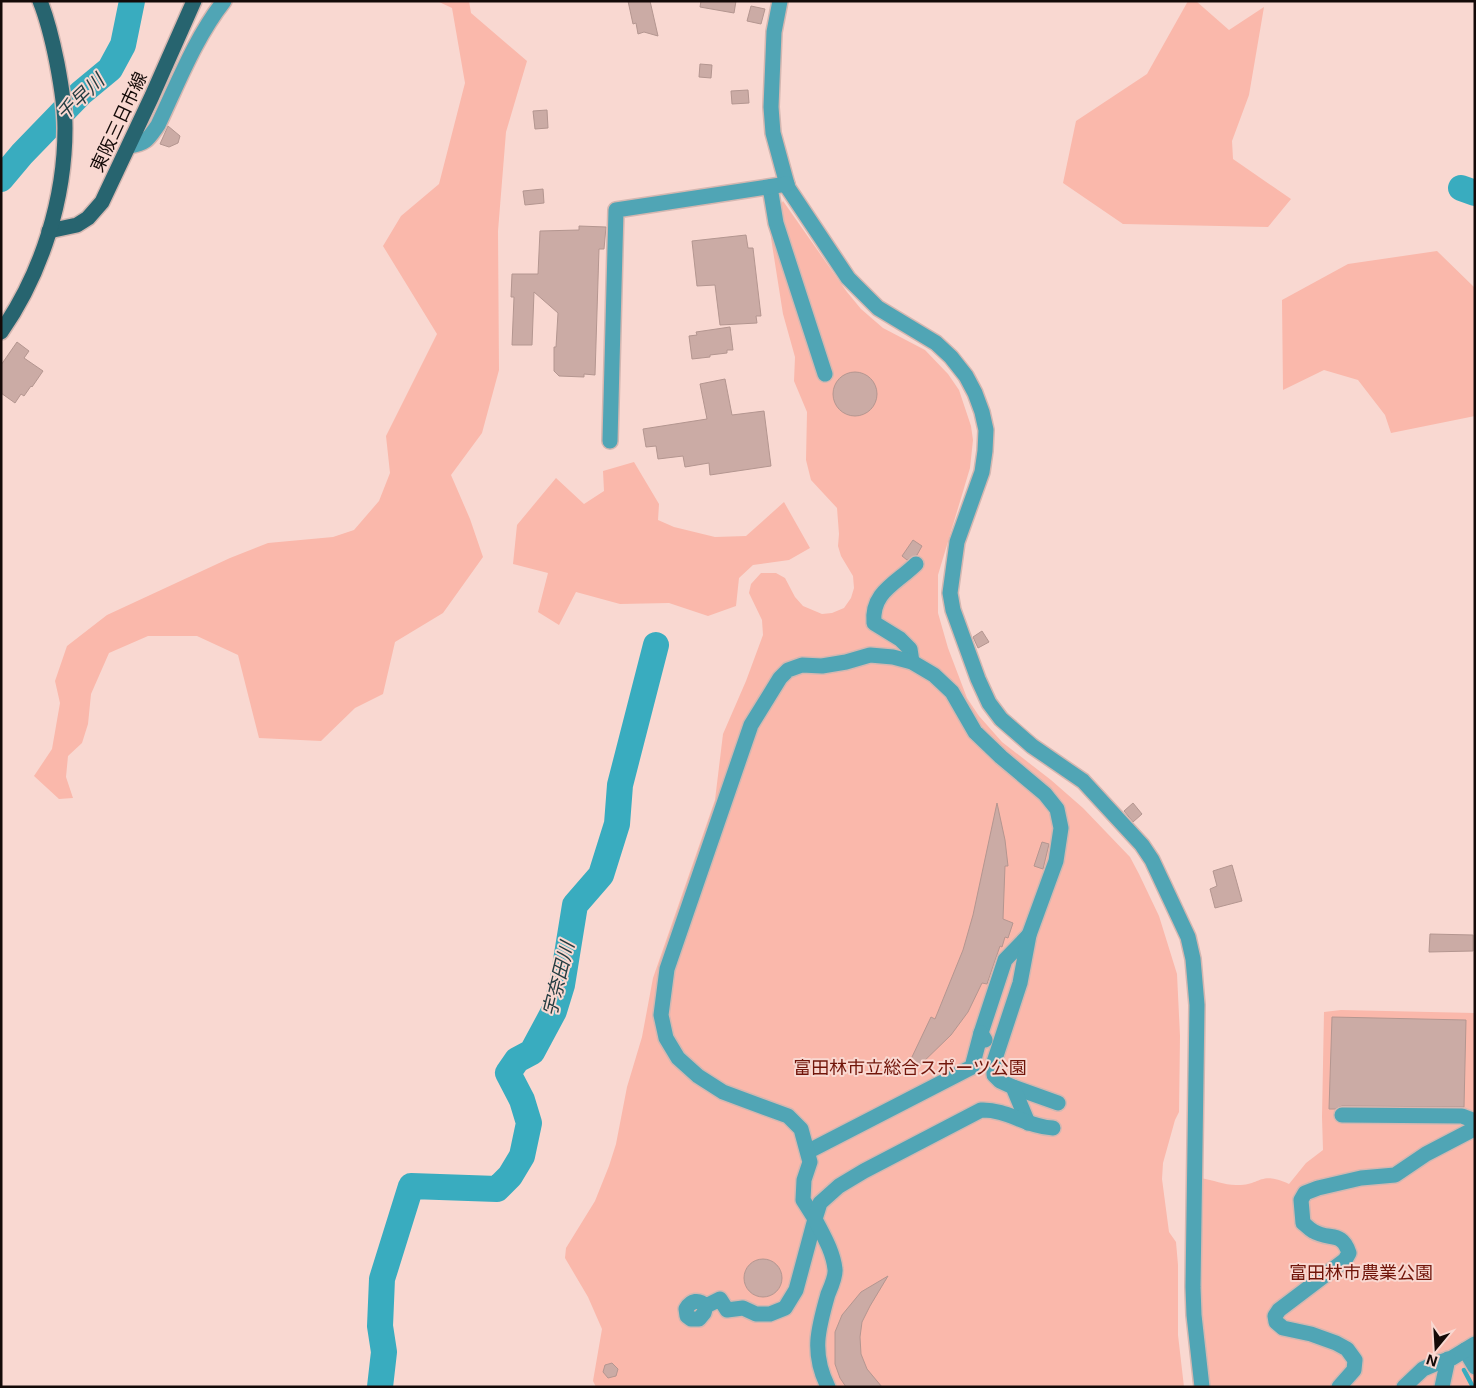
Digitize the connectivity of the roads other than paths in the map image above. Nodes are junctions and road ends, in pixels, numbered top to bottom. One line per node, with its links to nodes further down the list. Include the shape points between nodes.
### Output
1 (194, 1): 5 (main road, 東阪三日市線)
2 (224, 1): 5 (street, via 200,36 158,125 142,144)
3 (780, 1): 6 (street, via 774,32 771,107 772,133)
4 (40, 3): 8 (main road, via 54,46 65,127 60,185)
5 (129, 146): 8 (main road, 東阪三日市線, via 102,202 88,218 71,228)
6 (786, 184): 7 (street); 29 (street, via 848,278 878,308 941,348 966,376 982,412 986,450 982,472 957,542 950,593 978,679 1001,719 1032,746 1083,781 1128,827 1152,860 1188,937 1198,1005 1193,1287)
7 (770, 187): 10 (street, via 776,223); 11 (street, via 616,210)
8 (49, 231): 9 (main road, via 24,295)
9 (1, 332)
10 (825, 374)
11 (610, 441)
12 (916, 564): 13 (street, via 882,593 873,614 874,623 910,649)
13 (912, 662): 14 (street, via 934,675 952,692 975,732 1046,794 1057,809 1061,828 1056,861); 22 (street, via 870,656 822,666 802,665 788,670 780,678 751,725 667,969 661,1015 666,1038 678,1058 723,1092 788,1116 801,1129)
14 (1029, 935): 15 (street, via 1005,960); 16 (street, via 1020,983)
15 (981, 1033): 16 (street); 22 (street, via 972,1067)
16 (995, 1059): 17 (street, via 994,1075)
17 (1013, 1087): 18 (street); 20 (street)
18 (1058, 1103)
19 (1342, 1115): 30 (street, via 1462,1116 1475,1121 1472,1130 1426,1154 1395,1176 1361,1178 1318,1188 1305,1193 1301,1200 1303,1223 1313,1232 1340,1238 1349,1253 1345,1260 1274,1316 1283,1328 1311,1334 1347,1349 1355,1360 1354,1370)
20 (1028, 1122): 21 (street); 23 (street, via 993,1110 981,1110 839,1186 820,1203)
21 (1053, 1128)
22 (808, 1151): 23 (street, via 810,1162 804,1180 803,1200)
23 (816, 1219): 24 (street, via 796,1290 785,1308 770,1314 756,1314 743,1308 727,1310 720,1299); 28 (street, via 832,1254 835,1271 820,1324 817,1352)
24 (706, 1306)
25 (1470, 1347): 26 (street); 27 (street)
26 (1448, 1359): 31 (street, via 1423,1369); 32 (street)
27 (1475, 1367)
28 (828, 1387)
29 (1202, 1387)
30 (1339, 1387)
31 (1404, 1387)
32 (1442, 1387)

